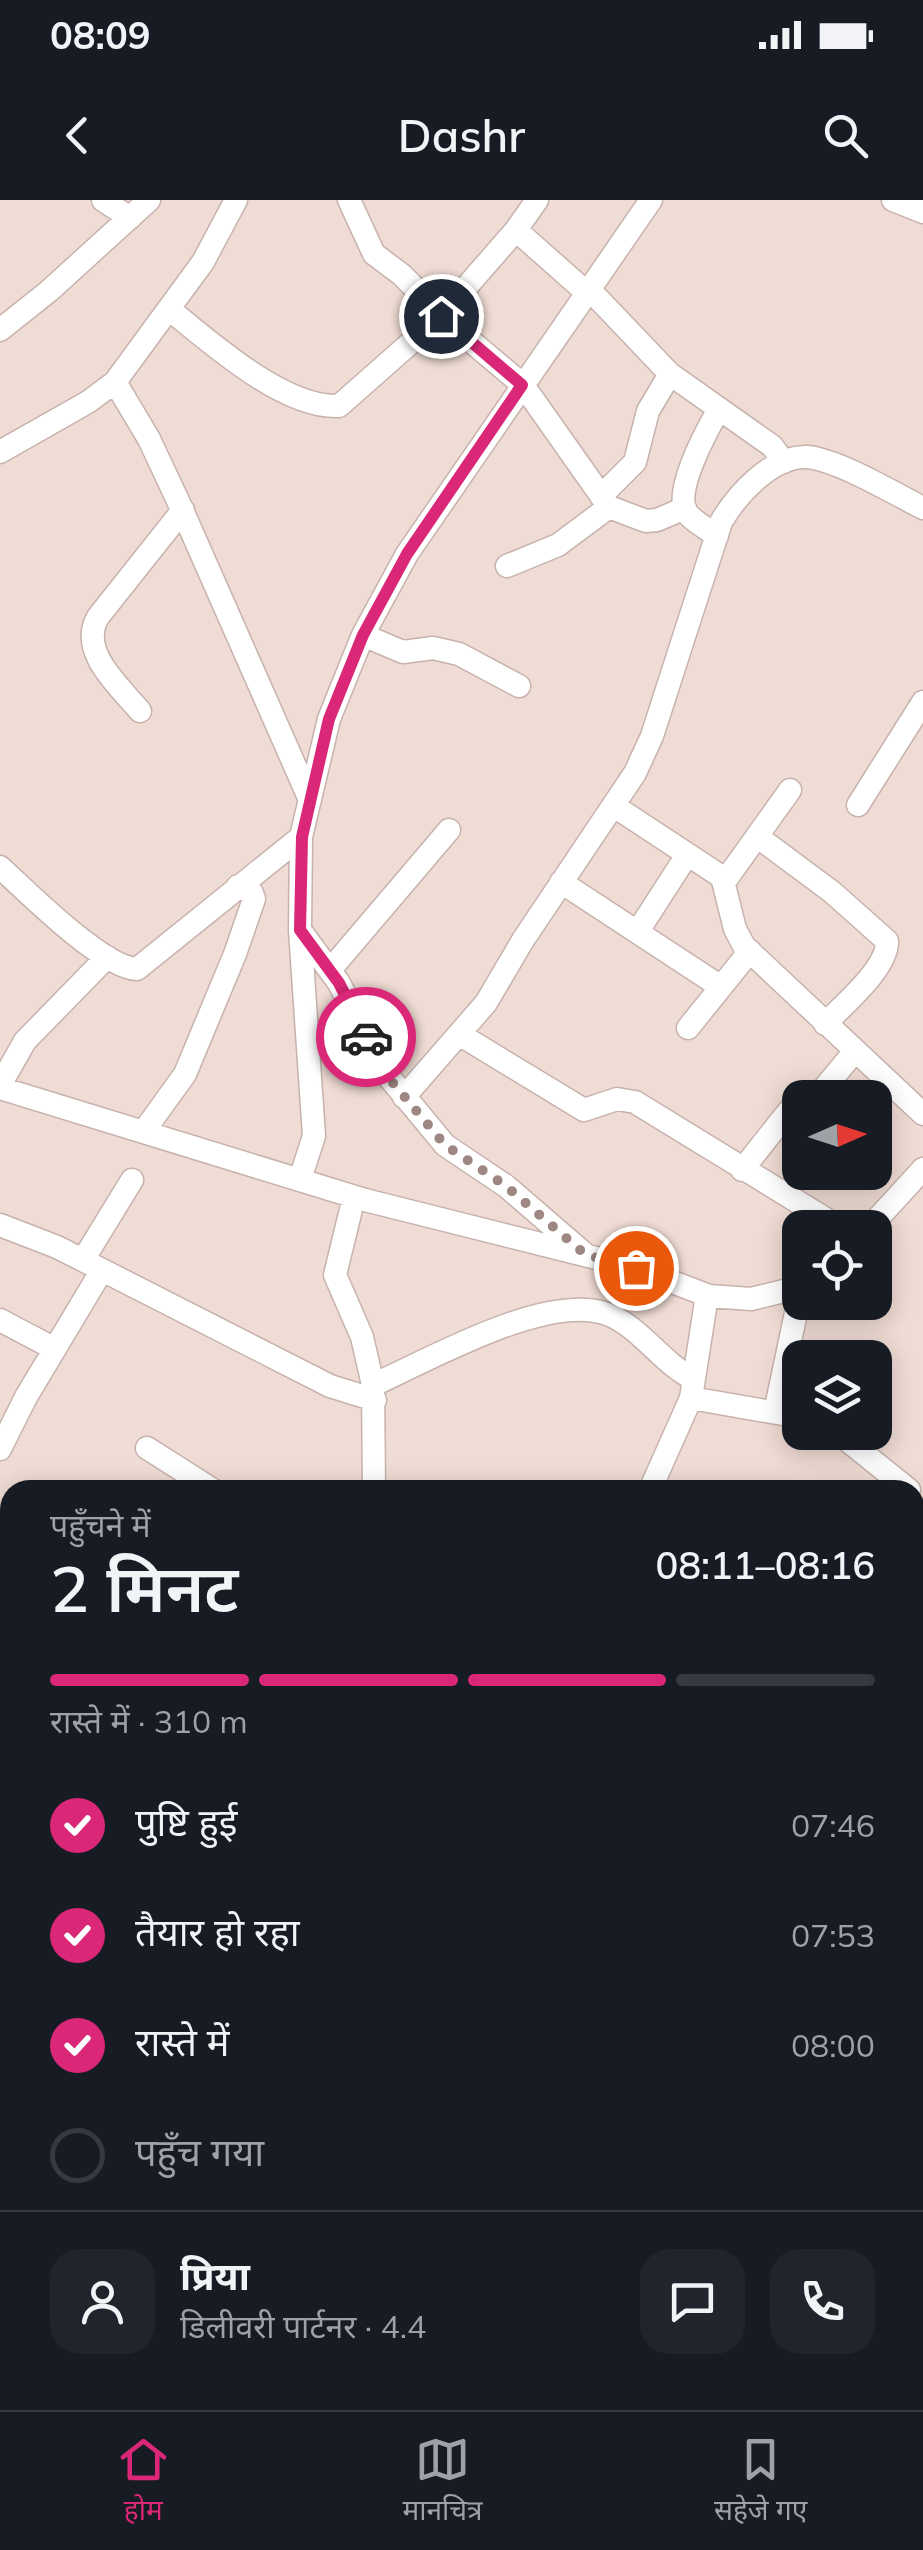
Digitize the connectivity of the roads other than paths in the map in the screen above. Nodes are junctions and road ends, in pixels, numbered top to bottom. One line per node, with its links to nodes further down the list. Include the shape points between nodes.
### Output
1 (103, 200): 9 (street)
2 (149, 200): 9 (street)
3 (236, 200): 12 (street, via 204,262)
4 (349, 200): 14 (street, via 374,254)
5 (537, 200): 10 (street)
6 (650, 200): 11 (street)
7 (893, 200): 8 (street)
8 (923, 212)
9 (130, 218): 13 (street)
10 (516, 230): 11 (street); 14 (street)
11 (587, 290): 15 (street); 17 (street)
12 (169, 309): 14 (street, via 244,368 329,406 345,402); 16 (street)
13 (5, 316)
14 (441, 316): 17 (street)
15 (670, 374): 18 (street); 21 (street, via 648,411 634,462)
16 (115, 382): 19 (street); 24 (street)
17 (522, 385): 21 (street); 27 (street, via 407,554)
18 (719, 409): 20 (street); 22 (street, via 699,445)
19 (0, 452)
20 (784, 462): 23 (street, via 810,457); 25 (street, via 730,507)
21 (605, 502): 22 (street, via 646,521); 26 (street, via 558,545)
22 (685, 508): 25 (street)
23 (923, 508)
24 (182, 510): 30 (street, via 92,630 108,673); 32 (street)
25 (717, 536): 34 (street, via 652,736)
26 (506, 566)
27 (363, 635): 28 (street, via 403,652 432,648 459,654); 32 (street, via 329,719)
28 (519, 686)
29 (923, 702): 33 (street)
30 (140, 711)
31 (790, 790): 37 (street)
32 (310, 800): 36 (street)
33 (858, 804)
34 (614, 806): 38 (street); 41 (street)
35 (449, 830): 47 (street)
36 (302, 837): 42 (street); 43 (street)
37 (758, 837): 40 (street); 49 (street, via 887,941 879,966)
38 (687, 855): 40 (street); 44 (street)
39 (0, 867): 46 (street)
40 (725, 881): 45 (street, via 735,929)
41 (561, 882): 44 (street); 51 (street, via 486,1003)
42 (238, 886): 46 (street, via 142,966 125,968); 58 (street, via 254,899 235,954 185,1074)
43 (300, 930): 47 (street); 61 (street, via 314,1136)
44 (638, 930): 48 (street)
45 (750, 951): 48 (street); 49 (street)
46 (107, 957): 54 (street, via 25,1041)
47 (330, 970): 55 (street, via 382,1070)
48 (722, 987): 50 (street)
49 (825, 1024): 52 (street)
50 (688, 1028)
51 (459, 1034): 55 (street); 60 (street, via 584,1110 617,1098 635,1102)
52 (855, 1051): 53 (street); 56 (street)
53 (831, 1080)
54 (0, 1086): 58 (street)
55 (404, 1097): 67 (street, via 445,1145 506,1186)
56 (923, 1114)
57 (782, 1130): 60 (street)
58 (144, 1132): 61 (street)
59 (923, 1169): 65 (street)
60 (742, 1170): 64 (street)
61 (300, 1179): 63 (street)
62 (132, 1180): 68 (street)
63 (354, 1196): 67 (street); 75 (street, via 335,1274 362,1337)
64 (810, 1210)
65 (885, 1210)
66 (0, 1225): 68 (street)
67 (586, 1255): 70 (street)
68 (92, 1265): 73 (street); 75 (street, via 330,1386)
69 (782, 1293): 70 (street, via 728,1300)
70 (707, 1295): 74 (street)
71 (0, 1320): 73 (street)
72 (794, 1320): 76 (street)
73 (55, 1349): 79 (street)
74 (692, 1389): 75 (street, via 625,1323 576,1309 502,1326); 76 (street); 83 (street)
75 (374, 1393): 82 (street)
76 (775, 1412): 77 (street)
77 (782, 1413)
78 (147, 1448): 81 (street)
79 (0, 1449)
80 (859, 1450): 84 (street)
81 (197, 1480)
82 (374, 1480)
83 (654, 1480)
84 (897, 1480)

